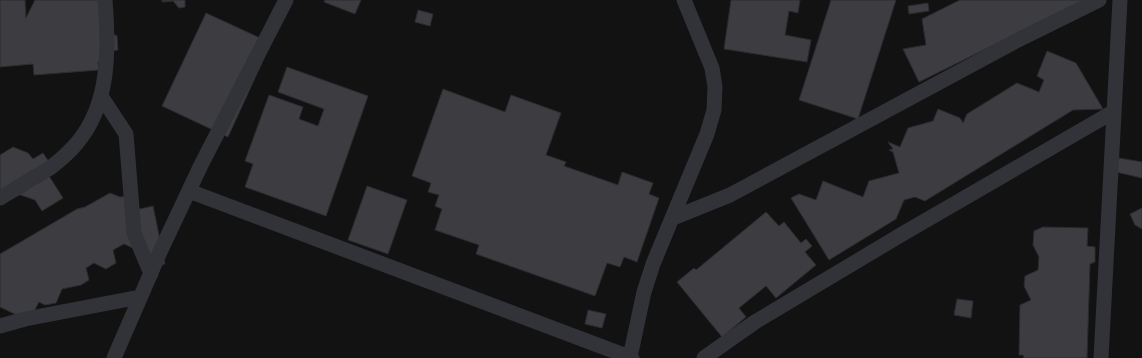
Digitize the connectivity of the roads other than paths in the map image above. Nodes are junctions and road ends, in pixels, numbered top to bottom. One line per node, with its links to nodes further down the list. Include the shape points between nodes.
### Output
1 (105, 0): 6 (street, via 107,53)
2 (286, 0): 8 (street)
3 (684, 0): 10 (street, via 712,68 715,88 714,110)
4 (1099, 0): 10 (street, via 1018,40 730,195)
5 (1120, 0): 7 (street)
6 (100, 96): 9 (street, via 91,122 77,143 48,170); 11 (street, via 126,134 134,233)
7 (1113, 112): 17 (street, via 755,322); 18 (street)
8 (189, 191): 11 (street); 14 (street)
9 (0, 198)
10 (673, 218): 16 (street, via 644,292)
11 (151, 274): 12 (street)
12 (140, 297): 13 (street); 15 (street)
13 (0, 326)
14 (610, 354): 16 (street)
15 (114, 358)
16 (631, 358)
17 (704, 358)
18 (1101, 358)

